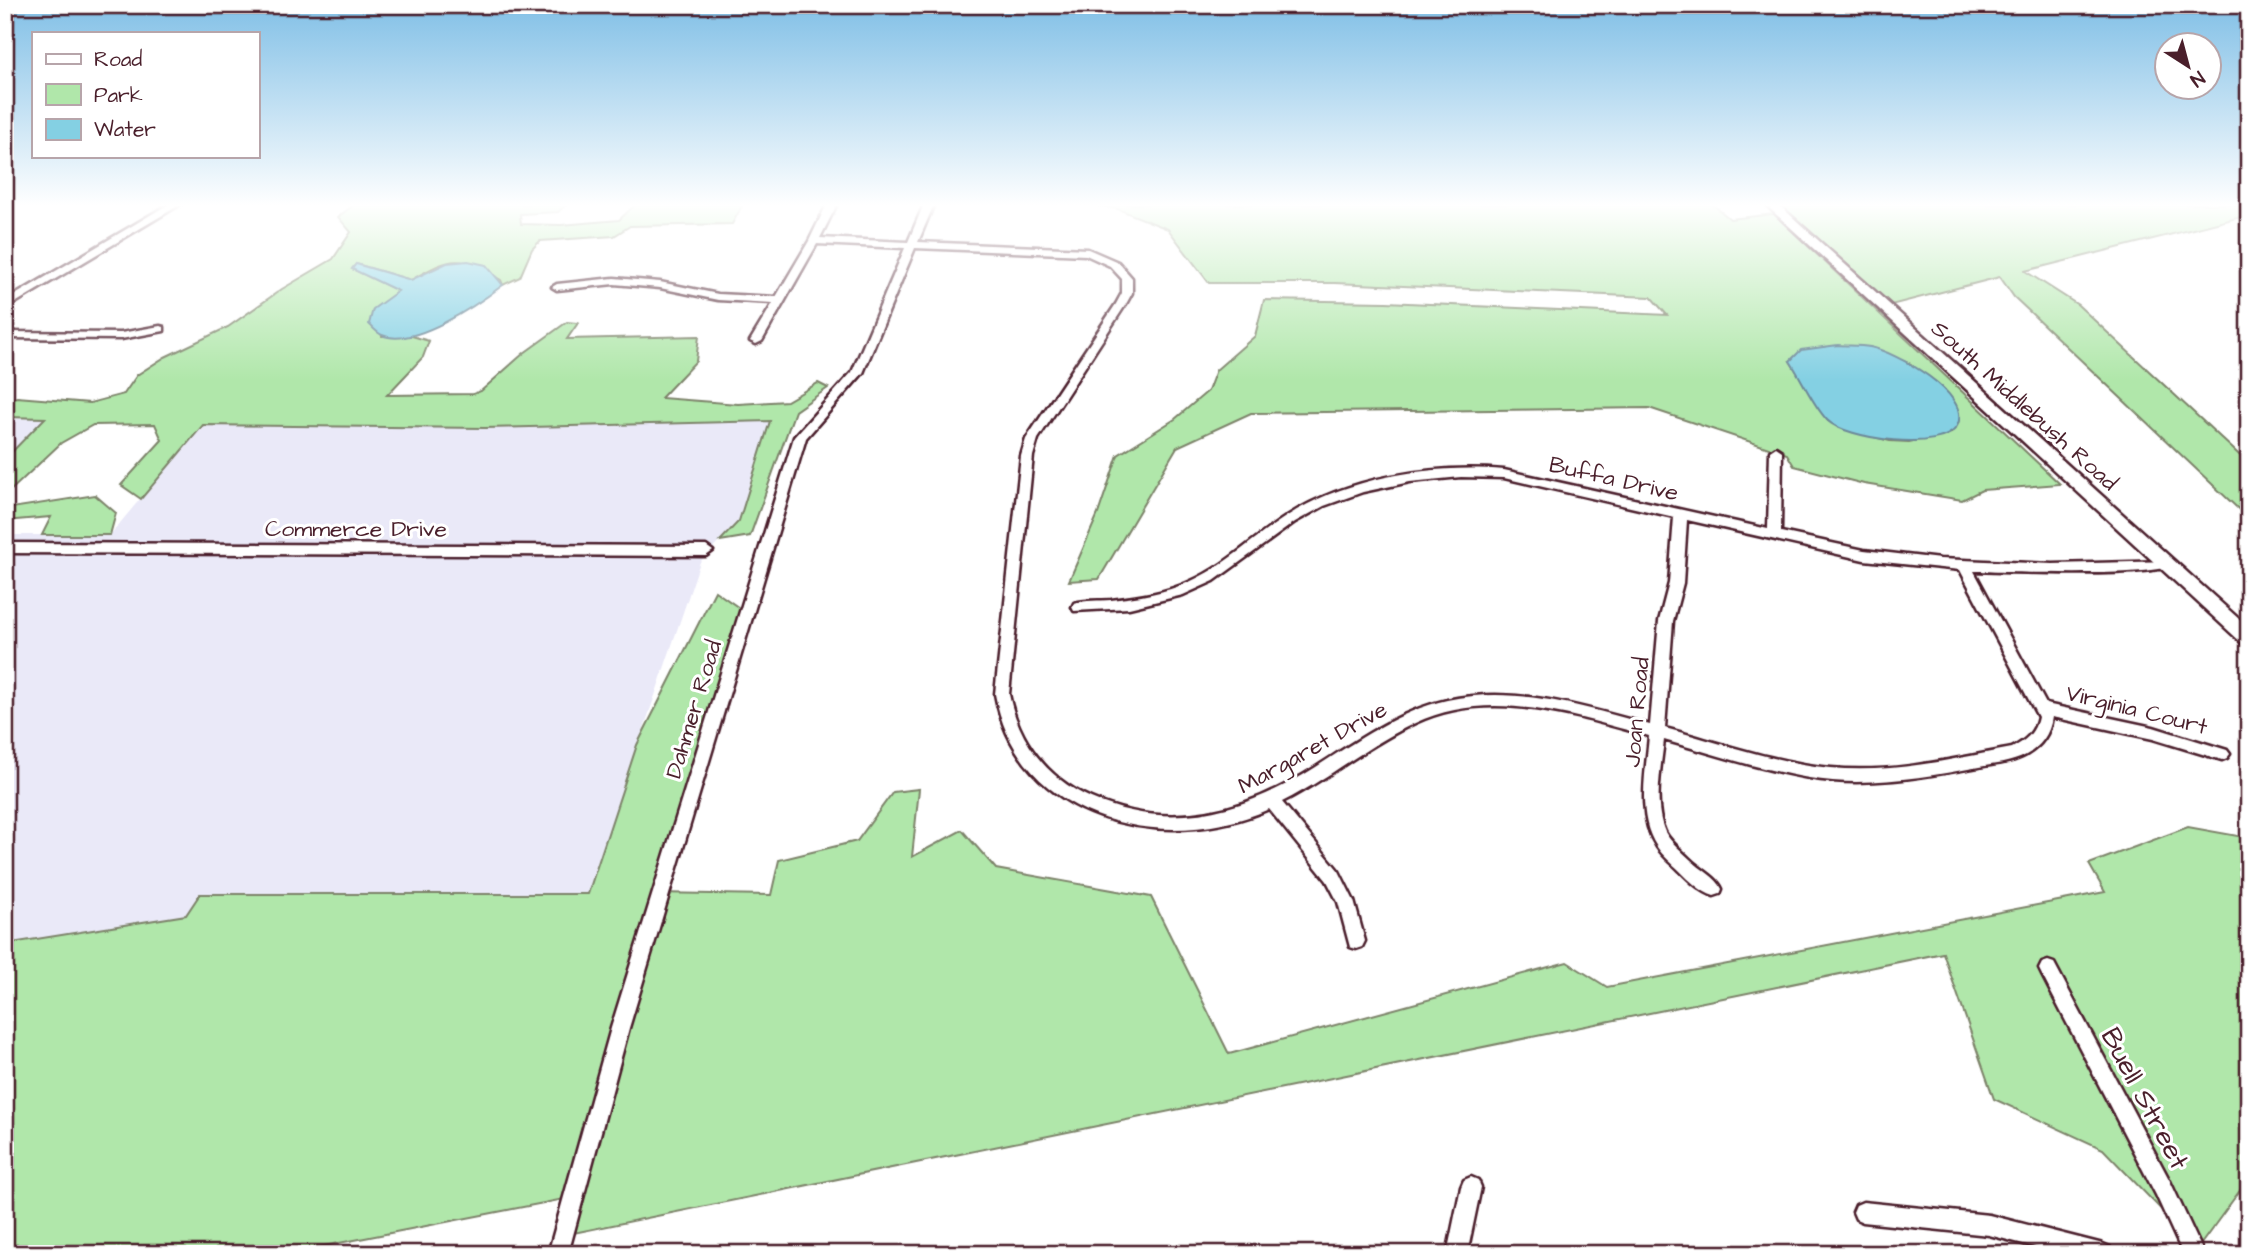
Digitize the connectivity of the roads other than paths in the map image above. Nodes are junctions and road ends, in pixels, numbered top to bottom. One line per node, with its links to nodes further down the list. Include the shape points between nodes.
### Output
1 (78, 263): 8 (street)
2 (802, 263): 7 (street)
3 (906, 263): 30 (street, Dahmer Road, via 857,373 800,437 620,1028)
4 (1111, 263): 24 (street, Margaret Drive, via 1126,278 1127,293 1032,439 1027,456 1002,694 1009,724 1027,755 1065,792 1103,812 1172,824 1196,823)
5 (1836, 263): 17 (street, South Middlebush Road)
6 (557, 287): 7 (street, via 614,281 718,297)
7 (780, 300): 11 (street)
8 (5, 306)
9 (160, 328): 10 (street, via 106,336)
10 (5, 335)
11 (756, 341)
12 (1776, 451): 14 (street)
13 (1681, 514): 14 (street, Buffa Drive); 19 (street, Buffa Drive, via 1504,474 1433,476 1362,489 1320,503 1208,578 1184,589 1133,602); 22 (street, Joan Road)
14 (1774, 533): 18 (street, Buffa Drive, via 1864,555)
15 (5, 548): 16 (street, Commerce Drive)
16 (706, 551)
17 (2167, 564): 18 (street, Buffa Drive, via 2086,570); 20 (street, South Middlebush Road)
18 (1965, 567): 21 (street)
19 (1079, 607)
20 (2249, 639)
21 (2041, 709): 22 (street, Margaret Drive, via 2045,727 2030,747 2015,754 1905,774 1808,772); 23 (street, Virginia Court, via 2153,733)
22 (1656, 732): 24 (street, Margaret Drive, via 1518,699 1474,700 1427,711 1396,726); 25 (street, Joan Road, via 1652,788 1657,832 1679,859)
23 (2222, 754)
24 (1271, 800): 26 (street, via 1333,876 1346,901)
25 (1714, 889)
26 (1356, 941)
27 (2048, 969): 33 (street, Buell Street)
28 (1471, 1187): 31 (street)
29 (1863, 1212): 32 (street, via 1989,1225)
30 (558, 1254)
31 (1457, 1254)
32 (2103, 1254)
33 (2194, 1254)

